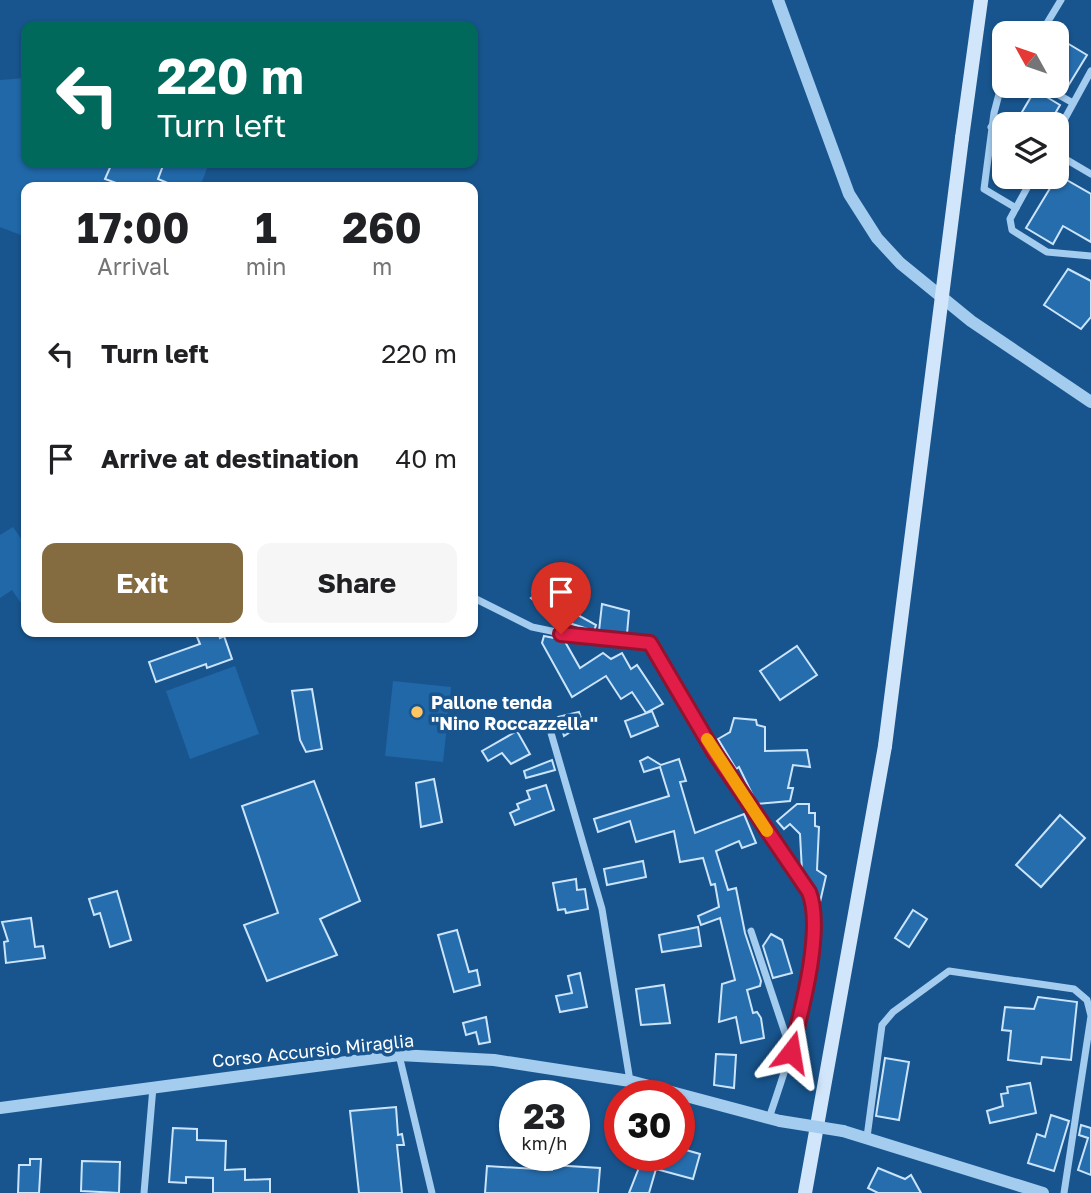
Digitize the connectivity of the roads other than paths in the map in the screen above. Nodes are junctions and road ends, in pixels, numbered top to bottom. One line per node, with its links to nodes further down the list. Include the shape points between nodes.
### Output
1 (778, 0): 16 (street, via 849,194 877,238 900,263 971,321)
2 (981, 0): 31 (main road, bridge, via 885,746)
3 (1062, 0): 4 (street)
4 (1049, 21)
5 (1091, 71): 8 (street)
6 (998, 98): 10 (street)
7 (1064, 98): 8 (street)
8 (1073, 103): 9 (street)
9 (1068, 112)
10 (991, 127): 14 (street, via 984,189)
11 (1069, 162): 12 (street)
12 (1091, 174)
13 (1026, 189): 14 (street)
14 (1016, 208): 15 (street, via 1010,224 1017,235 1047,252)
15 (1091, 256)
16 (1091, 402)
17 (478, 600): 20 (street, via 532,627 650,643 714,752 814,903 810,967)
18 (550, 726): 23 (street, via 602,909)
19 (751, 931): 20 (street)
20 (791, 1052): 27 (street)
21 (399, 1055): 22 (street, Corso Accursio Miraglia, via 494,1060); 24 (street, Corso Accursio Miraglia); 30 (street)
22 (624, 1080)
23 (630, 1080)
24 (153, 1087): 26 (street, Corso Accursio Miraglia); 29 (street)
25 (695, 1098): 27 (street, Corso Accursio Miraglia)
26 (0, 1108)
27 (774, 1119): 28 (street, Corso Accursio Miraglia, bridge)
28 (867, 1137): 32 (street); 33 (street, via 882,1025 926,986 949,971 1074,989 1087,1000 1091,1016)
29 (144, 1193)
30 (432, 1193)
31 (805, 1193)
32 (1040, 1193)
33 (1064, 1193)

